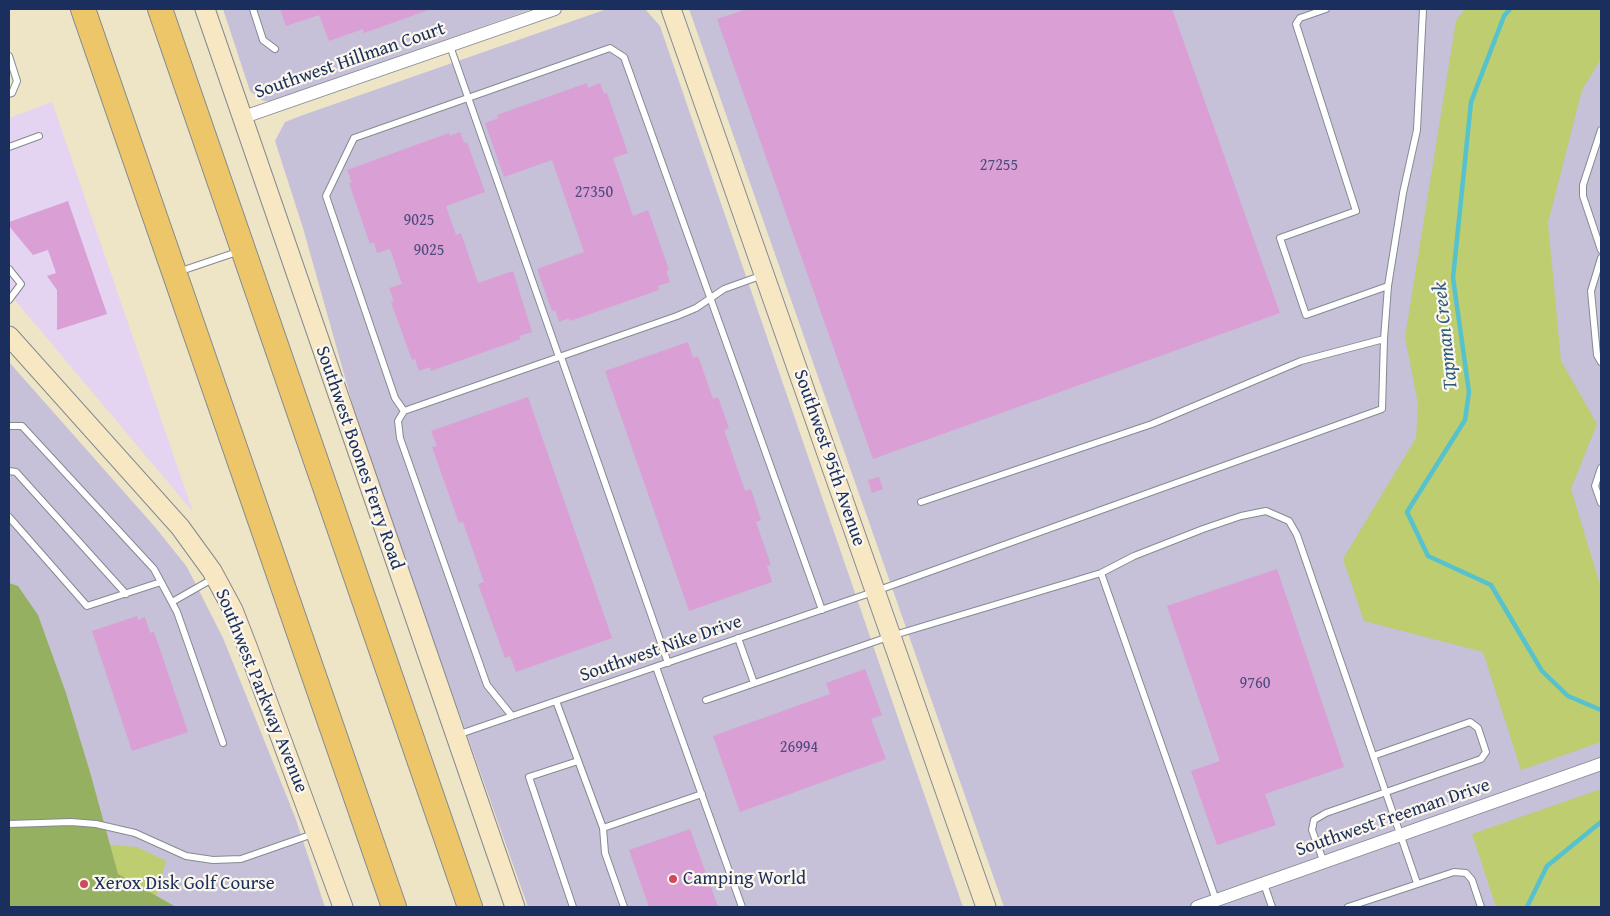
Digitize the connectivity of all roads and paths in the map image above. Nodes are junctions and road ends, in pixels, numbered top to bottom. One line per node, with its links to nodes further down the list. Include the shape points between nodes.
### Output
1 (83, 9): 22 (highway)
2 (160, 9): 18 (highway)
3 (204, 9): 14 (street, Southwest Boones Ferry Road)
4 (253, 9): 10 (lane, via 263,40)
5 (555, 9): 9 (street, Southwest Hillman Court)
6 (671, 9): 23 (street, Southwest 95th Avenue)
7 (1326, 9): 24 (lane, via 1300,18 1296,24 1356,211 1280,238 1306,315)
8 (1423, 9): 24 (lane, via 1416,130)
9 (450, 46): 13 (lane); 14 (street, Southwest Hillman Court)
10 (275, 49)
11 (9, 56): 12 (lane, via 17,81)
12 (9, 94)
13 (469, 98): 25 (lane, via 610,48 624,56); 29 (lane); 31 (lane, via 354,138 326,196 395,398)
14 (241, 118): 53 (street, Southwest Boones Ferry Road)
15 (1601, 130): 19 (lane, via 1583,185 1583,196)
16 (39, 136): 17 (lane)
17 (9, 146)
18 (243, 249): 22 (lane); 70 (highway)
19 (1601, 250)
20 (1601, 258): 30 (lane, via 1591,291 1597,355)
21 (9, 269): 26 (lane, via 21,284)
22 (174, 273): 69 (highway)
23 (765, 275): 25 (lane, via 724,289); 41 (street, Southwest 95th Avenue)
24 (1388, 286): 28 (lane)
25 (712, 298): 29 (lane, via 677,316); 44 (lane)
26 (9, 300)
27 (9, 336): 39 (street, Southwest Parkway Avenue, via 180,527)
28 (1384, 339): 35 (lane, via 1301,362 1152,424); 41 (lane, Southwest Nike Drive, via 1382,409)
29 (560, 357): 31 (lane); 47 (lane)
30 (1601, 362)
31 (404, 412): 52 (lane, via 398,421 403,447 487,685)
32 (9, 426): 40 (lane, via 22,426 154,569)
33 (1601, 468): 36 (lane, via 1595,486)
34 (9, 471): 42 (lane, via 16,472)
35 (921, 502)
36 (1601, 504)
37 (9, 517): 42 (lane, via 87,606)
38 (1101, 572): 45 (lane); 55 (lane, via 1134,556 1241,516 1266,511 1289,521 1297,535); 67 (lane)
39 (216, 577): 43 (lane); 62 (street, Southwest Parkway Avenue, via 233,610)
40 (161, 582): 42 (lane); 43 (lane)
41 (876, 591): 44 (lane, Southwest Nike Drive); 45 (street, Southwest 95th Avenue)
42 (126, 594)
43 (172, 602): 54 (lane)
44 (822, 610): 46 (lane, Southwest Nike Drive)
45 (891, 636): 49 (lane); 75 (street, Southwest 95th Avenue)
46 (738, 638): 47 (lane, Southwest Nike Drive); 49 (lane)
47 (668, 663): 48 (lane, Southwest Nike Drive)
48 (656, 667): 51 (lane, Southwest Nike Drive); 59 (lane)
49 (754, 683): 50 (lane)
50 (706, 700)
51 (556, 701): 52 (lane, Southwest Nike Drive); 56 (lane)
52 (512, 716): 53 (lane, Southwest Nike Drive)
53 (456, 735): 71 (street, Southwest Boones Ferry Road)
54 (223, 743)
55 (1373, 756): 58 (lane); 58 (lane, via 1470,722 1478,728 1486,752 1481,759)
56 (578, 761): 61 (lane); 72 (lane, via 529,777)
57 (1601, 764): 63 (street, Southwest Freeman Drive)
58 (1386, 793): 63 (lane); 64 (lane, via 1314,820 1312,830)
59 (702, 794): 61 (lane); 74 (lane)
60 (9, 824): 62 (lane, via 96,824 135,833 186,856 213,860 241,859)
61 (603, 828): 73 (lane, via 605,853)
62 (317, 833): 68 (street, Southwest Parkway Avenue)
63 (1401, 836): 64 (street, Southwest Freeman Drive); 65 (lane)
64 (1324, 863): 66 (street, Southwest Freeman Drive)
65 (1417, 883): 78 (lane); 79 (lane, via 1454,872 1466,873 1472,880)
66 (1264, 884): 67 (street, Southwest Freeman Drive); 77 (lane)
67 (1216, 900): 76 (street, Southwest Freeman Drive)
68 (343, 907)
69 (394, 907)
70 (470, 907)
71 (515, 907)
72 (573, 907)
73 (624, 907)
74 (742, 907)
75 (986, 907)
76 (1197, 907)
77 (1272, 907)
78 (1348, 907)
79 (1481, 907)

